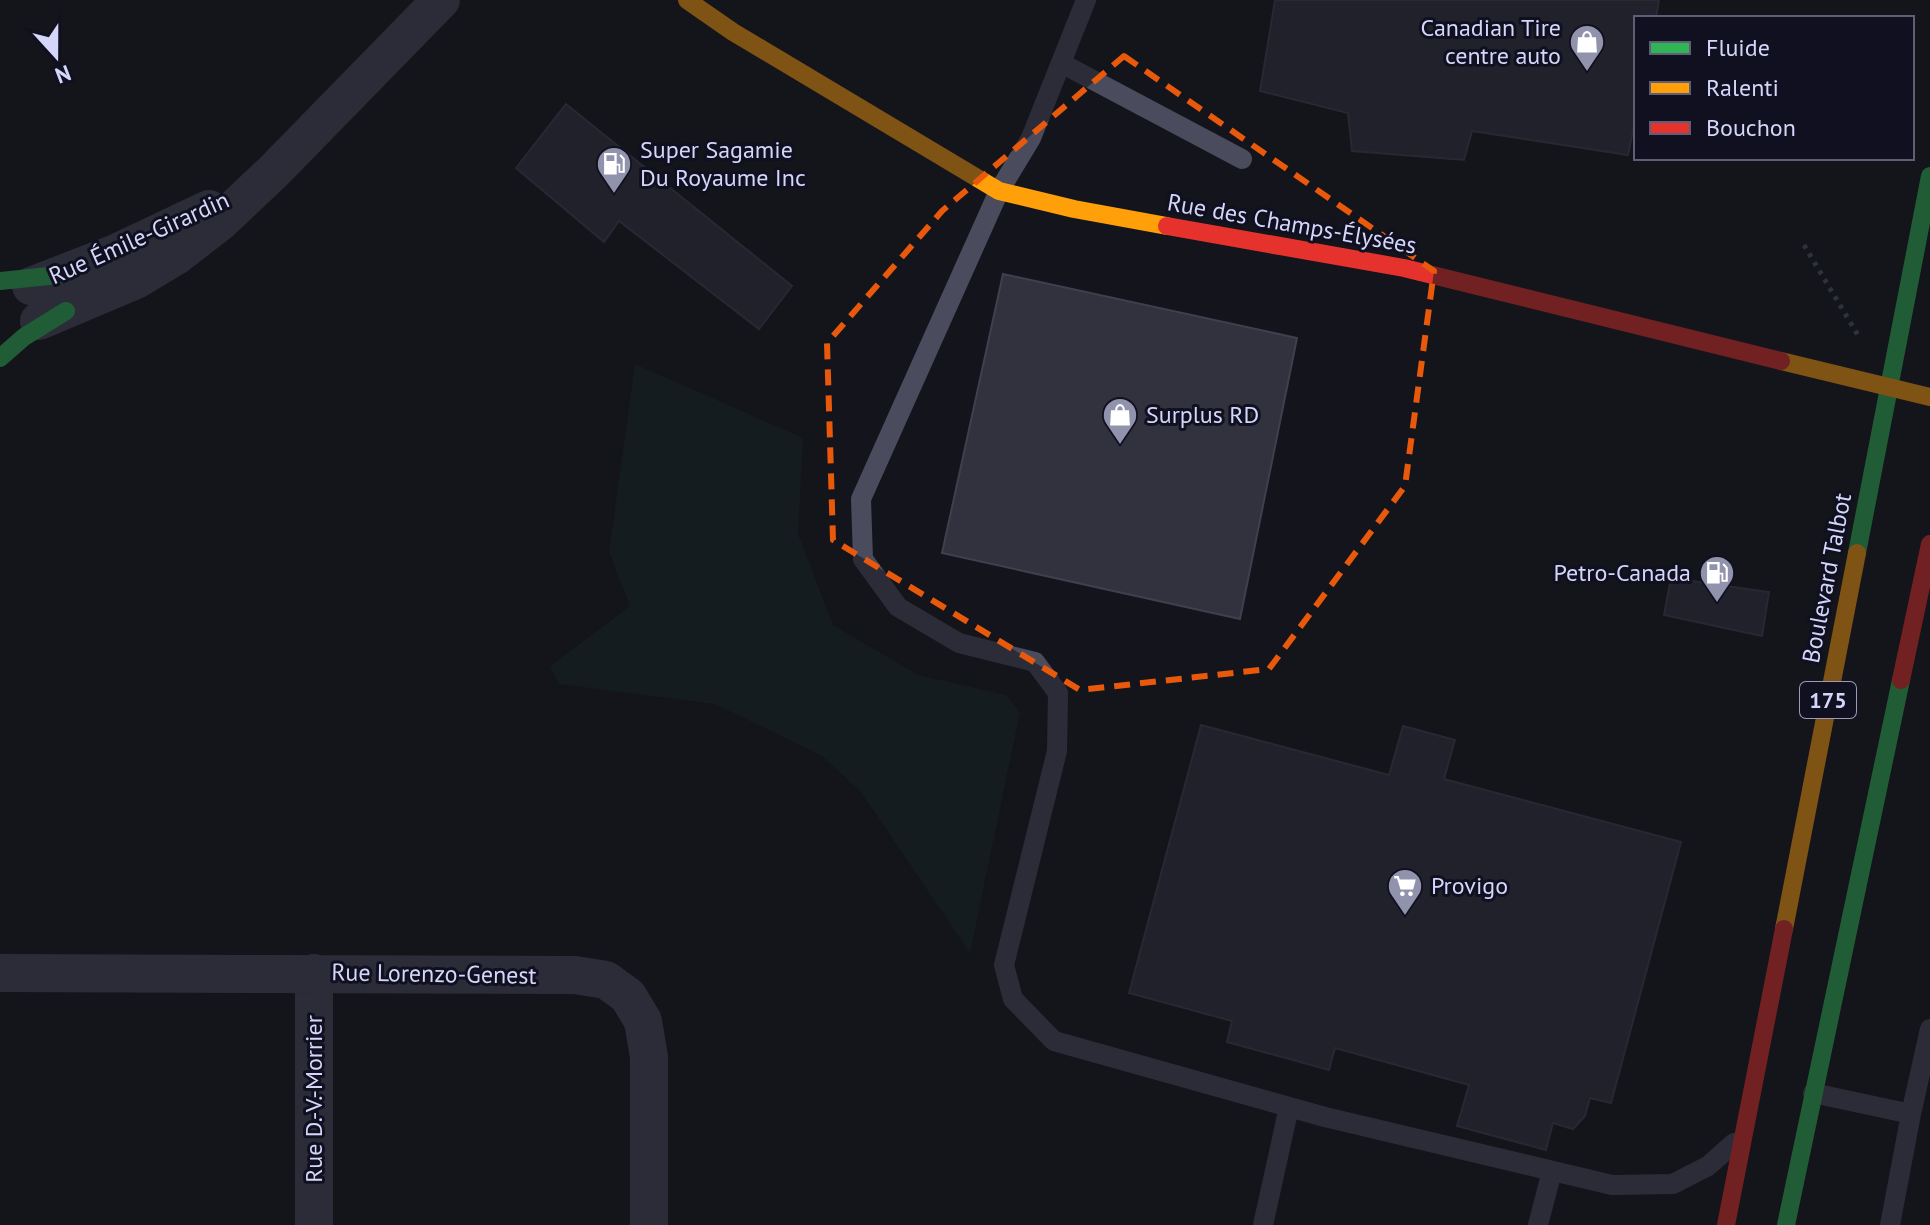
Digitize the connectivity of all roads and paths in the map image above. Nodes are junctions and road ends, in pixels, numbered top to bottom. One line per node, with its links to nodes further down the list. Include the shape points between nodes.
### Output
1 (441, 0): 10 (street, Rue Émile-Girardin, via 274,171)
2 (687, 0): 7 (main road, Rue des Champs-Élysées)
3 (1086, 0): 4 (lane)
4 (1061, 63): 5 (lane); 7 (lane, via 1031,138)
5 (1242, 159)
6 (1930, 176): 14 (main road, Boulevard Talbot / 175)
7 (999, 191): 14 (main road, Rue des Champs-Élysées, via 1404,268); 22 (lane, via 861,499 863,559 898,607 959,643 1035,662 1058,693 1057,751 1004,965 1013,999 1054,1041)
8 (1804, 245): 14 (path)
9 (0, 281): 10 (main road)
10 (62, 293): 11 (street, Rue Émile-Girardin); 12 (street, Rue Émile-Girardin); 13 (main road)
11 (0, 298)
12 (0, 337)
13 (0, 358)
14 (1889, 387): 15 (main road, Rue des Champs-Élysées); 23 (main road, Boulevard Talbot / 175)
15 (1930, 397)
16 (1930, 544): 20 (main road, 175)
17 (0, 973): 18 (street, Rue Lorenzo-Genest)
18 (314, 973): 25 (street, Rue D.-V.-Morrier); 26 (street, Rue Lorenzo-Genest, via 575,975 606,980 628,996 643,1021 649,1057)
19 (1930, 1029): 21 (lane)
20 (1813, 1093): 21 (lane); 30 (main road, 175)
21 (1919, 1102): 31 (lane)
22 (1289, 1107): 24 (lane); 27 (lane)
23 (1744, 1135): 24 (lane, via 1708,1166 1673,1184 1612,1185); 29 (main road, Boulevard Talbot / 175)
24 (1552, 1171): 28 (lane)
25 (314, 1225)
26 (649, 1225)
27 (1263, 1225)
28 (1538, 1225)
29 (1726, 1225)
30 (1786, 1225)
31 (1890, 1225)

